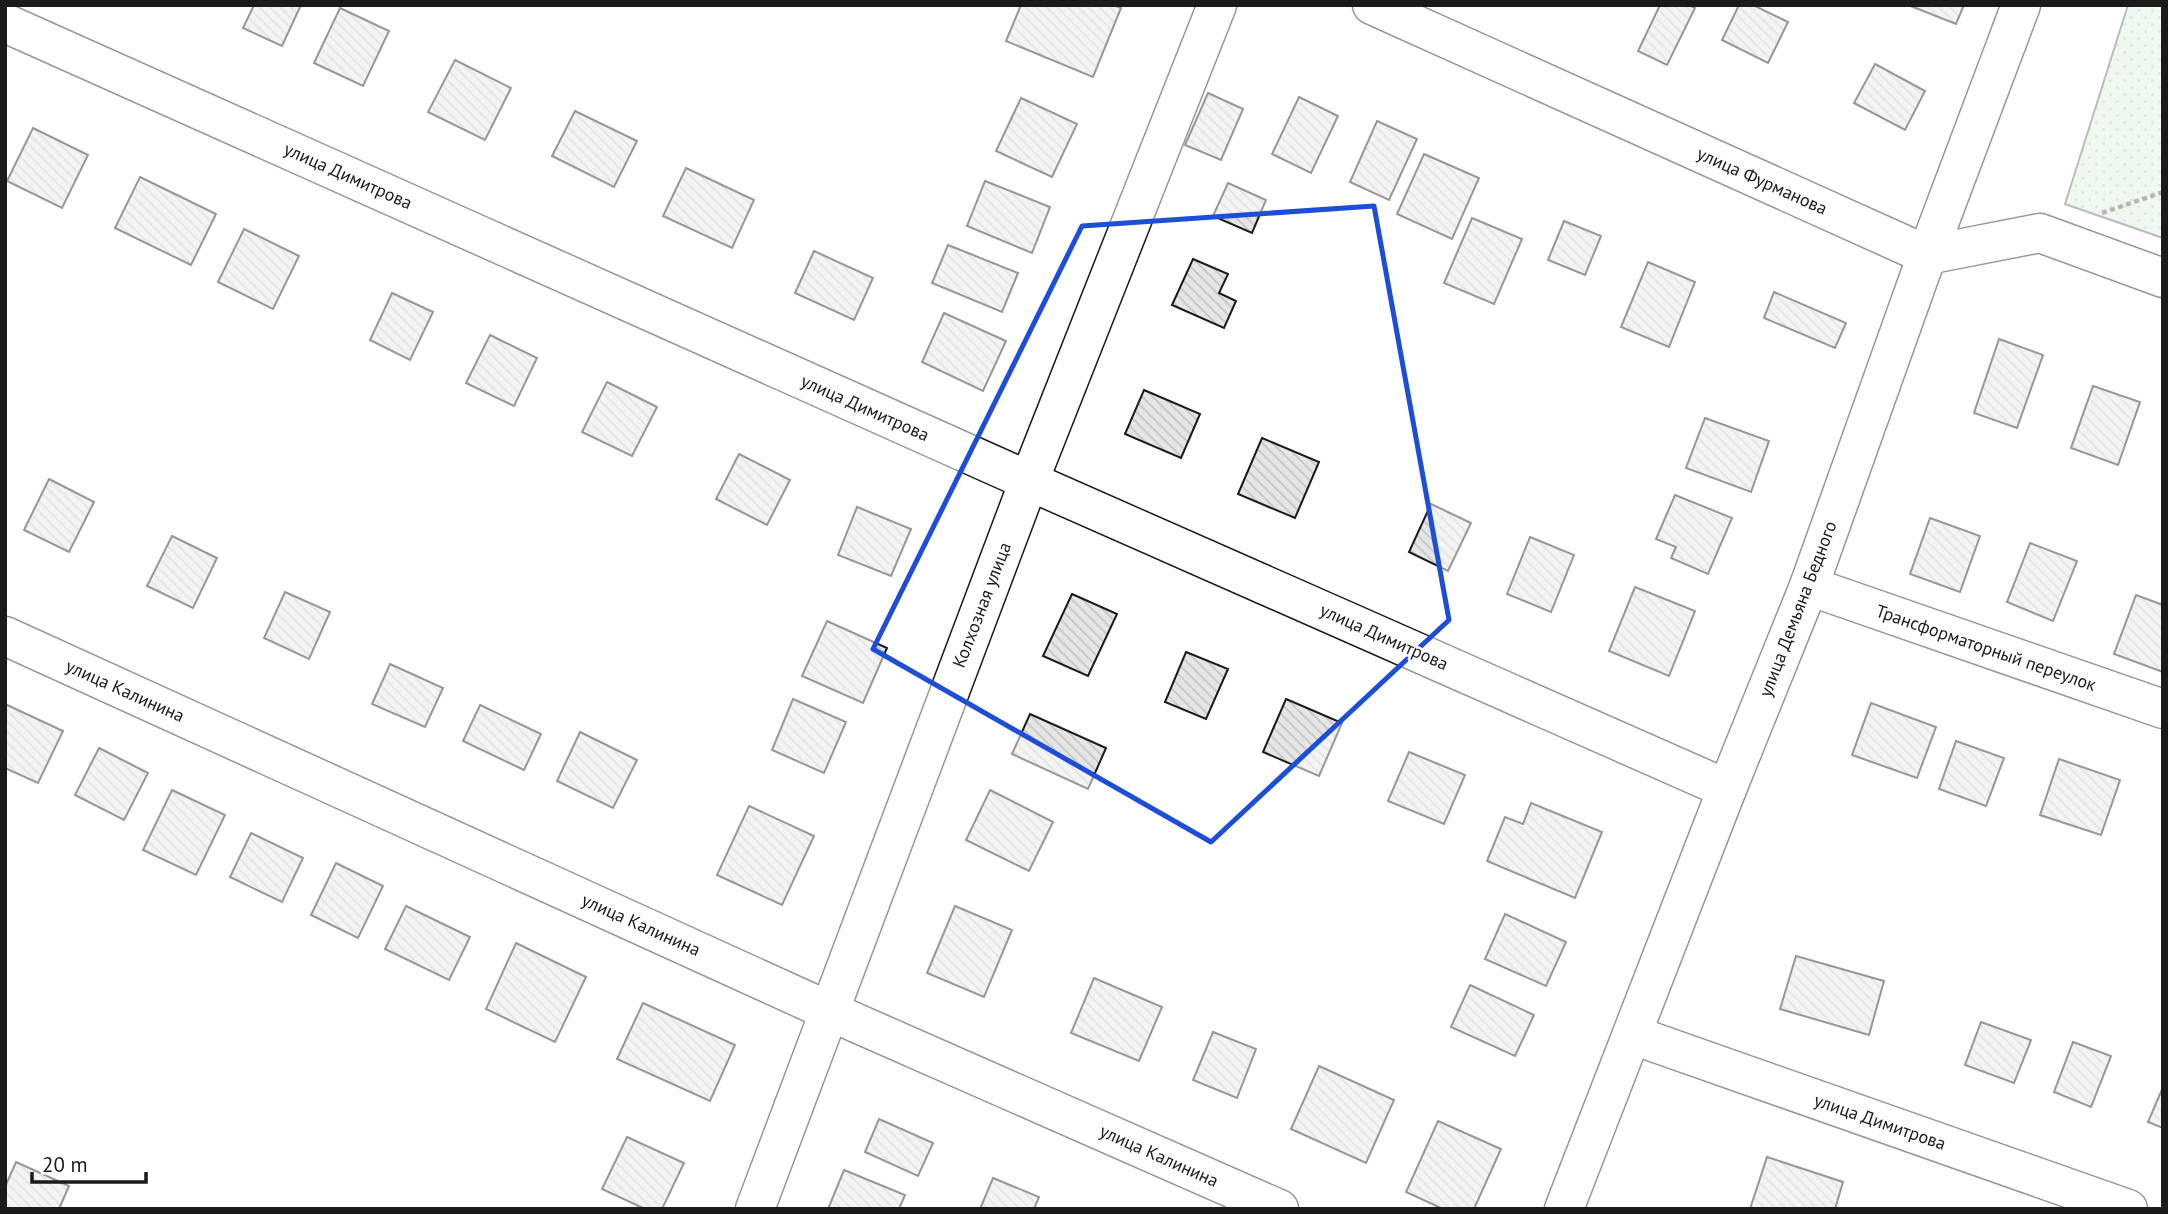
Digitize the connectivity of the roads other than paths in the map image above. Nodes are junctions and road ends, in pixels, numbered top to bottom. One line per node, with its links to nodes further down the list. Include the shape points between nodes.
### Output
1 (1217, 5): 7 (street, Колхозная улица)
2 (1372, 5): 5 (street, улица Фурманова)
3 (2021, 5): 5 (street, улица Демьяна Бедного)
4 (5, 23): 7 (street, улица Димитрова)
5 (1927, 255): 6 (street, via 2040,233); 8 (street, улица Демьяна Бедного)
6 (2163, 278)
7 (1029, 481): 11 (street, улица Димитрова); 12 (street, Колхозная улица)
8 (1809, 586): 10 (street, Трансформаторный переулок); 11 (street, улица Демьяна Бедного)
9 (5, 636): 12 (street, улица Калинина)
10 (2163, 709)
11 (1727, 789): 13 (street, улица Демьяна Бедного)
12 (829, 1011): 14 (street, Колхозная улица); 15 (street, улица Калинина)
13 (1633, 1035): 16 (street, улица Демьяна Бедного); 17 (street, улица Димитрова)
14 (755, 1209)
15 (1279, 1209)
16 (1564, 1209)
17 (2128, 1209)

